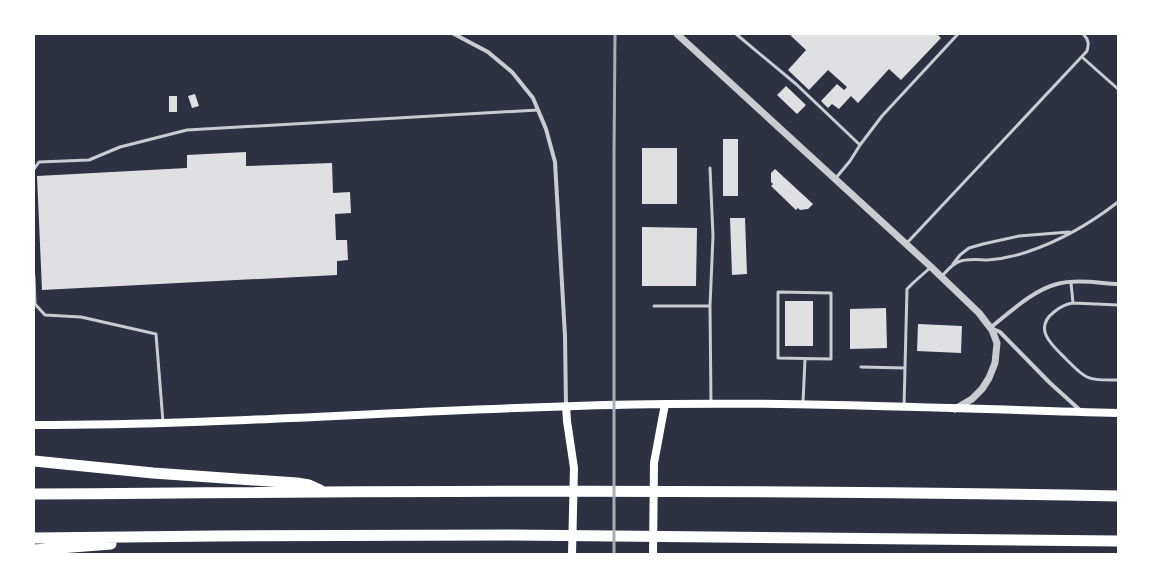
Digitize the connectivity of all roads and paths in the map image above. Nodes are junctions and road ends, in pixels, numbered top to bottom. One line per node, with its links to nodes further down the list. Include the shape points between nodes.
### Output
1 (454, 34): 8 (street, via 488,52 512,72 533,98)
2 (677, 34): 12 (street)
3 (736, 34): 9 (lane, via 796,84)
4 (958, 34): 9 (lane, via 882,116)
5 (1083, 34): 6 (lane, via 1089,44)
6 (1082, 57): 7 (lane); 15 (lane)
7 (1118, 89)
8 (538, 110): 10 (lane, via 187,130 120,147 89,160 39,162); 34 (street, via 555,162 565,336)
9 (860, 145): 12 (lane)
10 (34, 168)
11 (710, 168): 25 (lane, via 713,236)
12 (835, 179): 15 (street)
13 (1118, 202): 14 (lane)
14 (1072, 232): 17 (lane, via 1026,253 990,260 958,262); 17 (lane, via 1018,236 969,248)
15 (906, 244): 16 (street)
16 (931, 267): 19 (street); 29 (lane, via 907,289)
17 (950, 267): 19 (lane)
18 (34, 276): 39 (lane, via 35,304 45,315 81,317 156,334)
19 (942, 277): 26 (street, via 979,313)
20 (1071, 283): 21 (street); 22 (lane); 26 (street, via 1056,284 1037,292)
21 (1118, 284)
22 (1073, 303): 23 (lane); 30 (lane, via 1062,305 1045,323 1044,332 1048,341 1083,375)
23 (1118, 305)
24 (654, 306): 25 (lane)
25 (710, 306): 32 (lane)
26 (990, 328): 36 (street, via 997,343 995,363 989,378 972,399); 37 (street, via 1000,332)
27 (805, 359): 27 (lane, via 778,358 778,292 831,293 831,359); 33 (lane)
28 (861, 367): 29 (lane)
29 (904, 368): 35 (lane)
30 (1118, 380)
31 (665, 404): 32 (main road); 34 (main road); 50 (main road, via 654,463)
32 (711, 404): 33 (main road)
33 (803, 404): 35 (main road)
34 (566, 406): 39 (main road); 49 (main road, via 574,468)
35 (904, 407): 36 (main road)
36 (955, 409): 37 (main road)
37 (1081, 412): 38 (main road)
38 (1118, 412)
39 (164, 423): 40 (main road)
40 (34, 425)
41 (34, 462): 42 (highway, via 297,483 316,487)
42 (324, 492): 43 (highway); 44 (highway, via 938,493)
43 (34, 494)
44 (1118, 496)
45 (216, 536): 46 (highway); 47 (highway, via 512,535); 48 (highway)
46 (34, 538)
47 (1118, 541)
48 (34, 550)
49 (572, 554)
50 (653, 554)

